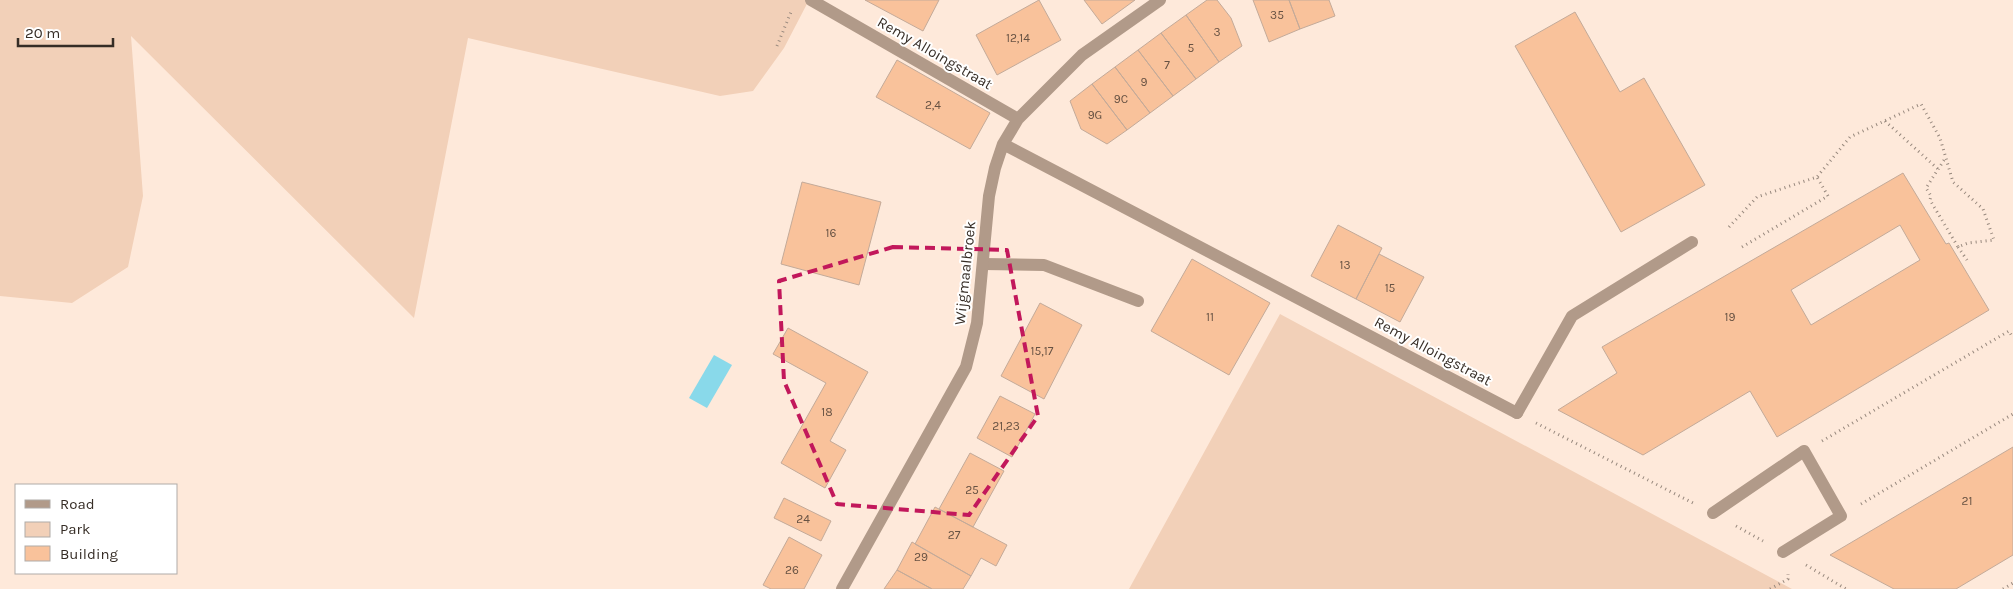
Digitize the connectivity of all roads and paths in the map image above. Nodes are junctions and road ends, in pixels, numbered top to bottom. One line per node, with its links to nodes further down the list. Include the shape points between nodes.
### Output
1 (811, 0): 5 (street, Remy Alloingstraat)
2 (1160, 0): 5 (street, Wijgmaalbroek, via 1082,55)
3 (792, 11): 4 (path)
4 (776, 46)
5 (1018, 119): 7 (street, Wijgmaalbroek)
6 (1885, 121): 8 (path, via 1921,104 1940,138); 9 (path); 10 (path, via 1850,137)
7 (1003, 144): 16 (street, Wijgmaalbroek, via 989,196); 19 (street, Remy Alloingstraat)
8 (1946, 157): 9 (path); 14 (path, via 1953,182 1984,209 1994,240 1968,243)
9 (1938, 169): 14 (path, via 1926,188)
10 (1817, 177): 11 (path, via 1757,197); 13 (path, via 1828,196)
11 (1729, 227)
12 (1692, 242): 19 (street, via 1572,316)
13 (1742, 247)
14 (1958, 248): 15 (path)
15 (1967, 260)
16 (983, 264): 17 (street, via 1044,266); 26 (street, Wijgmaalbroek, via 978,323 966,367)
17 (1138, 301)
18 (2013, 338): 21 (path, via 2009,331)
19 (1517, 413): 22 (path)
20 (2013, 414): 23 (path)
21 (1804, 451): 22 (street); 23 (street)
22 (1713, 513): 24 (path)
23 (1841, 516): 24 (street)
24 (1787, 554): 27 (path)
25 (2013, 583): 28 (path)
26 (842, 589)
27 (1846, 589)
28 (2003, 589)

